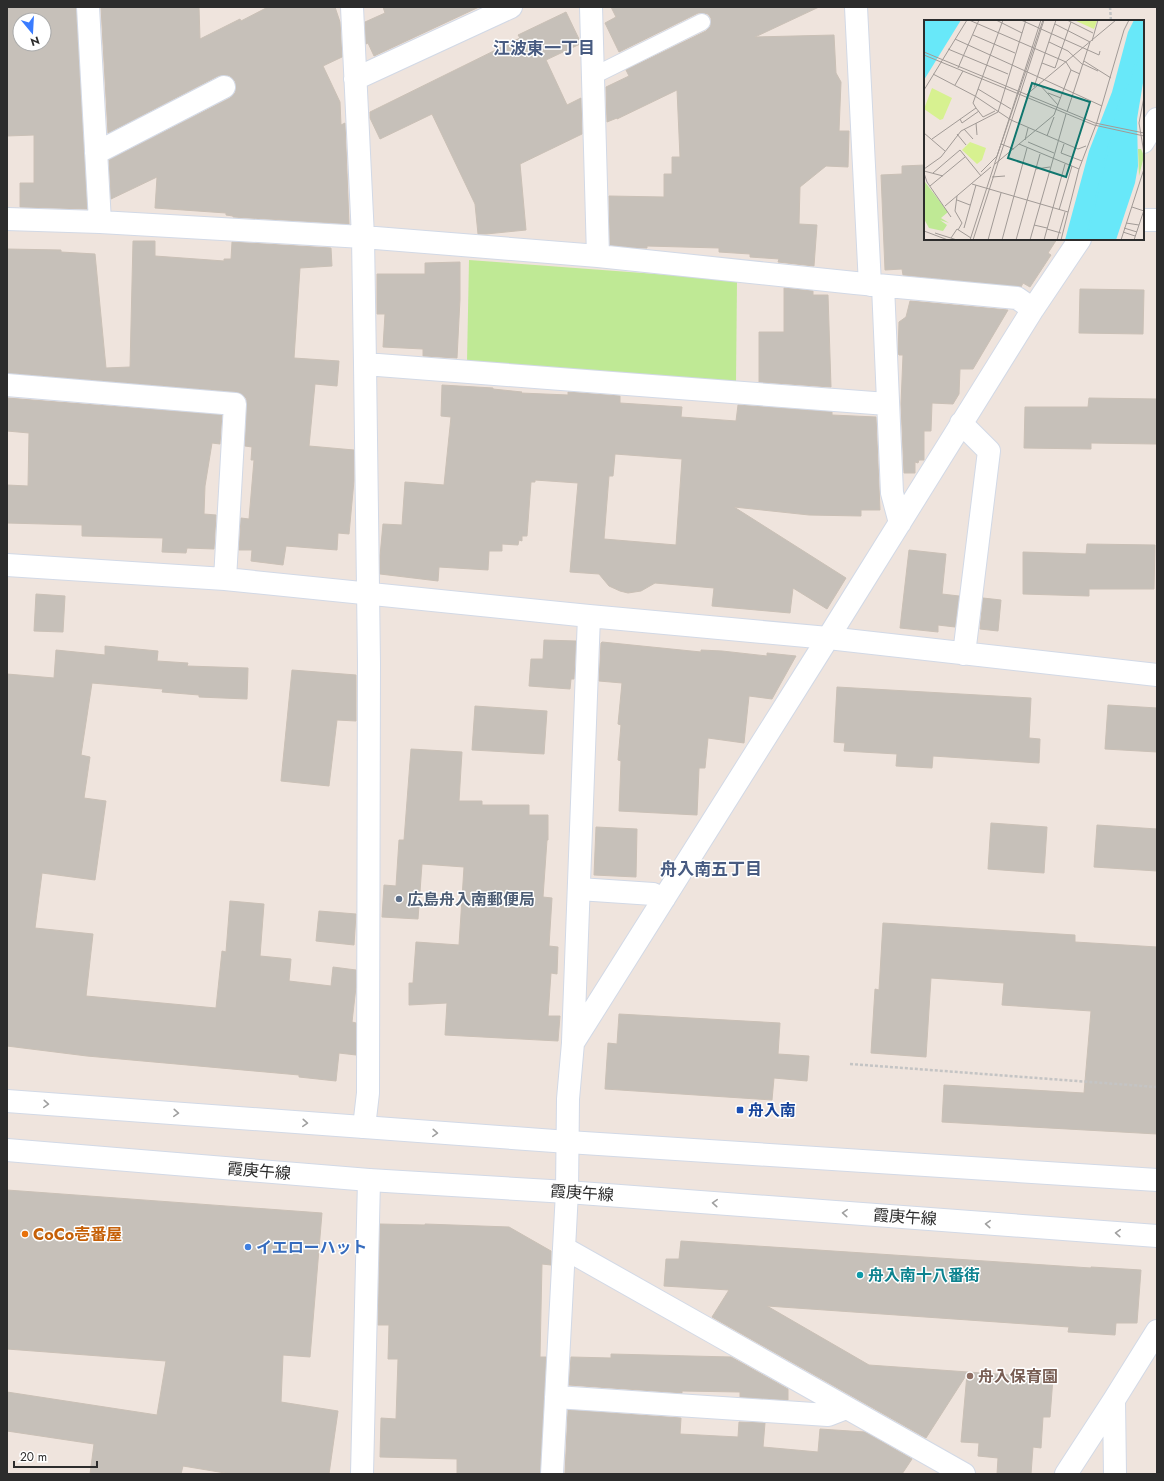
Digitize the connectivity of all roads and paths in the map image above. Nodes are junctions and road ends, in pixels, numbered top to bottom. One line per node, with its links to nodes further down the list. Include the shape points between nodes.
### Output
1 (88, 7): 14 (street)
2 (352, 7): 10 (street)
3 (511, 7): 10 (street)
4 (591, 7): 9 (street)
5 (856, 7): 22 (street)
6 (1110, 7): 7 (path)
7 (1110, 20)
8 (702, 22): 9 (lane)
9 (593, 76): 21 (street)
10 (356, 79): 19 (street)
11 (224, 87): 14 (street)
12 (1157, 119): 13 (street)
13 (1144, 140)
14 (96, 153): 18 (street)
15 (7, 219): 18 (street)
16 (1144, 220): 17 (street)
17 (1157, 220)
18 (100, 222): 19 (street)
19 (363, 237): 21 (street); 24 (street)
20 (1079, 240): 23 (street)
21 (598, 256): 22 (street)
22 (876, 285): 23 (street, via 1017,298); 26 (street)
23 (1033, 309): 27 (street)
24 (365, 364): 26 (street); 31 (street)
25 (7, 385): 30 (street, via 235,404)
26 (887, 404): 28 (street, via 892,492)
27 (961, 423): 28 (street); 34 (street, via 989,451)
28 (900, 523): 33 (street)
29 (7, 565): 30 (street)
30 (225, 579): 31 (street)
31 (368, 594): 32 (street); 42 (street, via 368,1093)
32 (589, 616): 33 (street); 36 (street)
33 (828, 638): 34 (street); 37 (street)
34 (964, 654): 35 (street)
35 (1157, 675)
36 (579, 889): 37 (street, via 652,894); 38 (street)
37 (664, 899): 38 (street)
38 (573, 1043): 43 (street, via 568,1099)
39 (850, 1064): 40 (path)
40 (1157, 1087)
41 (7, 1101): 42 (street, one-way to 42)
42 (364, 1127): 43 (street, one-way to 43)
43 (568, 1142): 46 (street); 47 (street)
44 (7, 1150): 45 (street, 霞庚午線)
45 (369, 1180): 47 (street, 霞庚午線); 54 (street)
46 (1157, 1180)
47 (567, 1192): 48 (street, 霞庚午線, one-way to 47); 49 (street)
48 (1157, 1236)
49 (564, 1248): 51 (street); 53 (street)
50 (1157, 1331): 52 (street)
51 (556, 1397): 53 (street, via 828,1415); 55 (street)
52 (1114, 1400): 57 (street); 58 (street)
53 (846, 1408): 56 (street)
54 (362, 1474)
55 (552, 1474)
56 (964, 1474)
57 (1066, 1474)
58 (1115, 1474)

